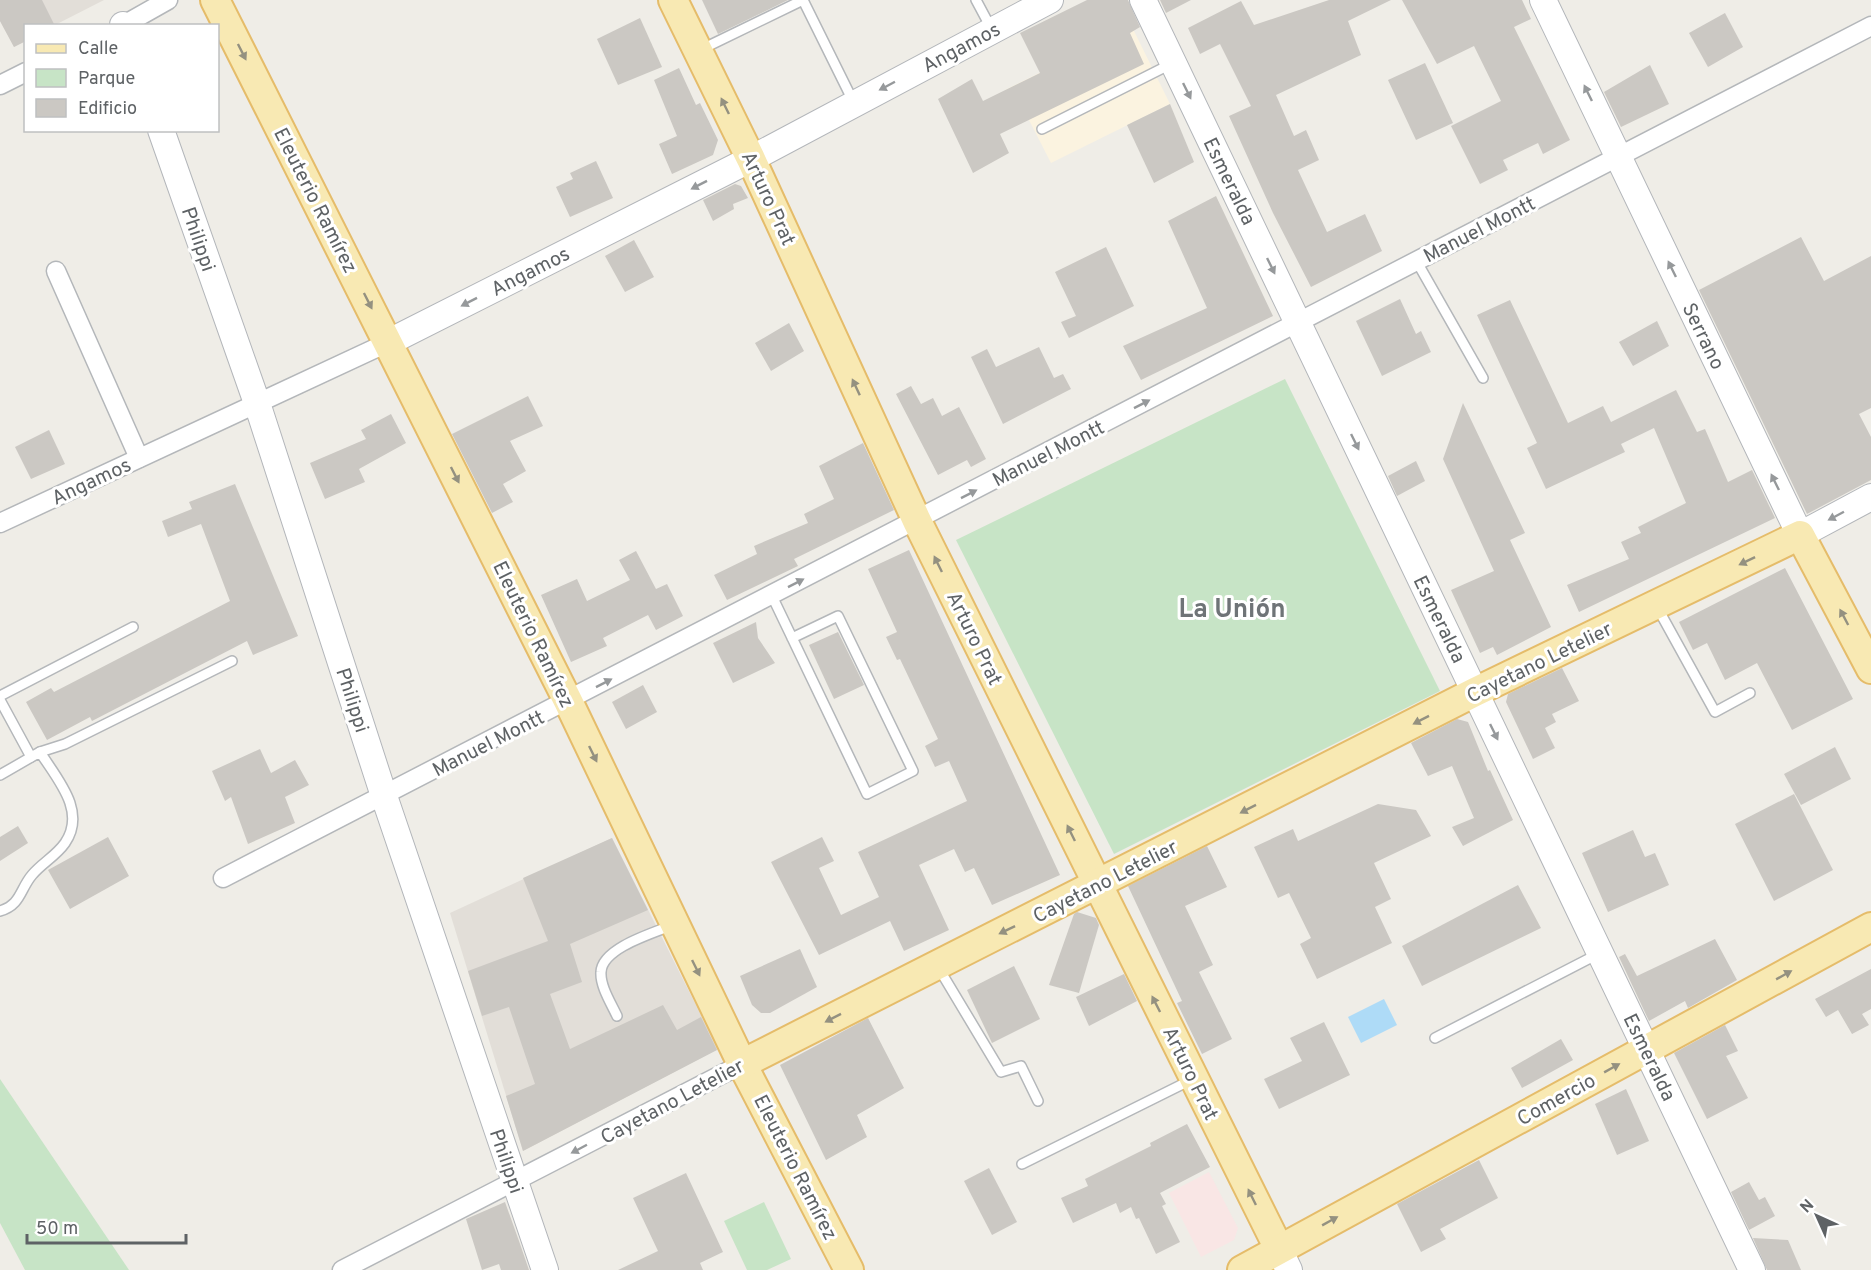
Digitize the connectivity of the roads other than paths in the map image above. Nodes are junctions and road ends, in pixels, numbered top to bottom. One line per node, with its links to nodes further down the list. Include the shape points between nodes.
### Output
1 (168, 0): 8 (street)
2 (215, 0): 23 (main road, Eleuterio Ramírez, one-way to 23)
3 (673, 0): 11 (main road, Arturo Prat)
4 (976, 0): 10 (lane)
5 (1050, 0): 10 (street, Angamos)
6 (1143, 0): 12 (street, Esmeralda)
7 (1543, 0): 18 (street, Serrano, one-way to 7)
8 (125, 24)
9 (1871, 27): 18 (street, Manuel Montt)
10 (993, 30): 15 (street, Angamos, one-way to 15)
11 (698, 51): 15 (lane, via 803,0); 19 (main road, Arturo Prat, one-way to 11)
12 (1173, 63): 16 (lane); 22 (street, Esmeralda, one-way to 22)
13 (24, 73): 14 (street)
14 (0, 84)
15 (854, 104): 19 (street, Angamos)
16 (1042, 129)
17 (162, 132): 25 (street, Philippi)
18 (1619, 157): 20 (street, Manuel Montt); 30 (street, Serrano, one-way to 18)
19 (751, 159): 23 (street, Angamos, one-way to 23); 28 (main road, Arturo Prat, one-way to 19)
20 (1417, 262): 22 (street, Manuel Montt); 24 (lane)
21 (56, 271): 26 (street)
22 (1298, 323): 28 (street, Manuel Montt, one-way to 22); 37 (street, Esmeralda, one-way to 37)
23 (388, 342): 25 (street, Angamos); 40 (main road, Eleuterio Ramírez, one-way to 40)
24 (1483, 378)
25 (257, 403): 26 (street, Angamos); 44 (street, Philippi)
26 (139, 458): 29 (street, Angamos)
27 (1871, 497): 30 (street, Cayetano Letelier, one-way to 30)
28 (917, 521): 31 (street, Manuel Montt, one-way to 28); 46 (main road, Arturo Prat, one-way to 28)
29 (0, 523)
30 (1800, 535): 32 (main road, Cayetano Letelier, one-way to 32); 36 (main road, Serrano, one-way to 30)
31 (772, 596): 34 (lane); 40 (street, Manuel Montt, one-way to 31)
32 (1656, 605): 37 (main road, Cayetano Letelier); 38 (lane, via 1715,712)
33 (133, 627): 39 (lane)
34 (792, 638): 34 (lane, via 867,794 913,771 838,616)
35 (232, 661): 41 (lane, via 64,744)
36 (1871, 669)
37 (1475, 692): 46 (main road, Cayetano Letelier, one-way to 46); 50 (street, Esmeralda, one-way to 50)
38 (1750, 693)
39 (0, 698): 42 (lane)
40 (568, 701): 44 (street, Manuel Montt); 48 (main road, Eleuterio Ramírez, one-way to 48)
41 (40, 752): 42 (lane); 47 (lane, via 69,797 73,823 65,843 30,877 19,900)
42 (31, 757): 43 (lane)
43 (0, 775)
44 (384, 796): 45 (street, Manuel Montt); 59 (street, Philippi)
45 (224, 878)
46 (1097, 886): 51 (main road, Cayetano Letelier, one-way to 51); 56 (main road, Arturo Prat, one-way to 46)
47 (0, 911)
48 (675, 924): 52 (lane, via 616,949 606,960 600,970 602,982); 55 (main road, Eleuterio Ramírez, one-way to 55)
49 (1871, 927): 54 (main road, Comercio, one-way to 49)
50 (1600, 953): 53 (lane); 54 (street, Esmeralda)
51 (936, 965): 55 (main road, Cayetano Letelier, one-way to 55); 57 (lane, via 1001,1072 1021,1066)
52 (616, 1016)
53 (1435, 1038)
54 (1647, 1050): 60 (main road, Comercio, one-way to 54); 65 (street, Esmeralda)
55 (742, 1064): 59 (street, Cayetano Letelier, one-way to 59); 63 (main road, Eleuterio Ramírez)
56 (1193, 1078): 58 (lane); 60 (main road, Arturo Prat, one-way to 56)
57 (1038, 1101)
58 (1022, 1164)
59 (514, 1183): 61 (street, Cayetano Letelier); 62 (street, Philippi)
60 (1284, 1260): 64 (main road, Comercio)
61 (342, 1270)
62 (545, 1270)
63 (849, 1270)
64 (1242, 1270)
65 (1752, 1270)

